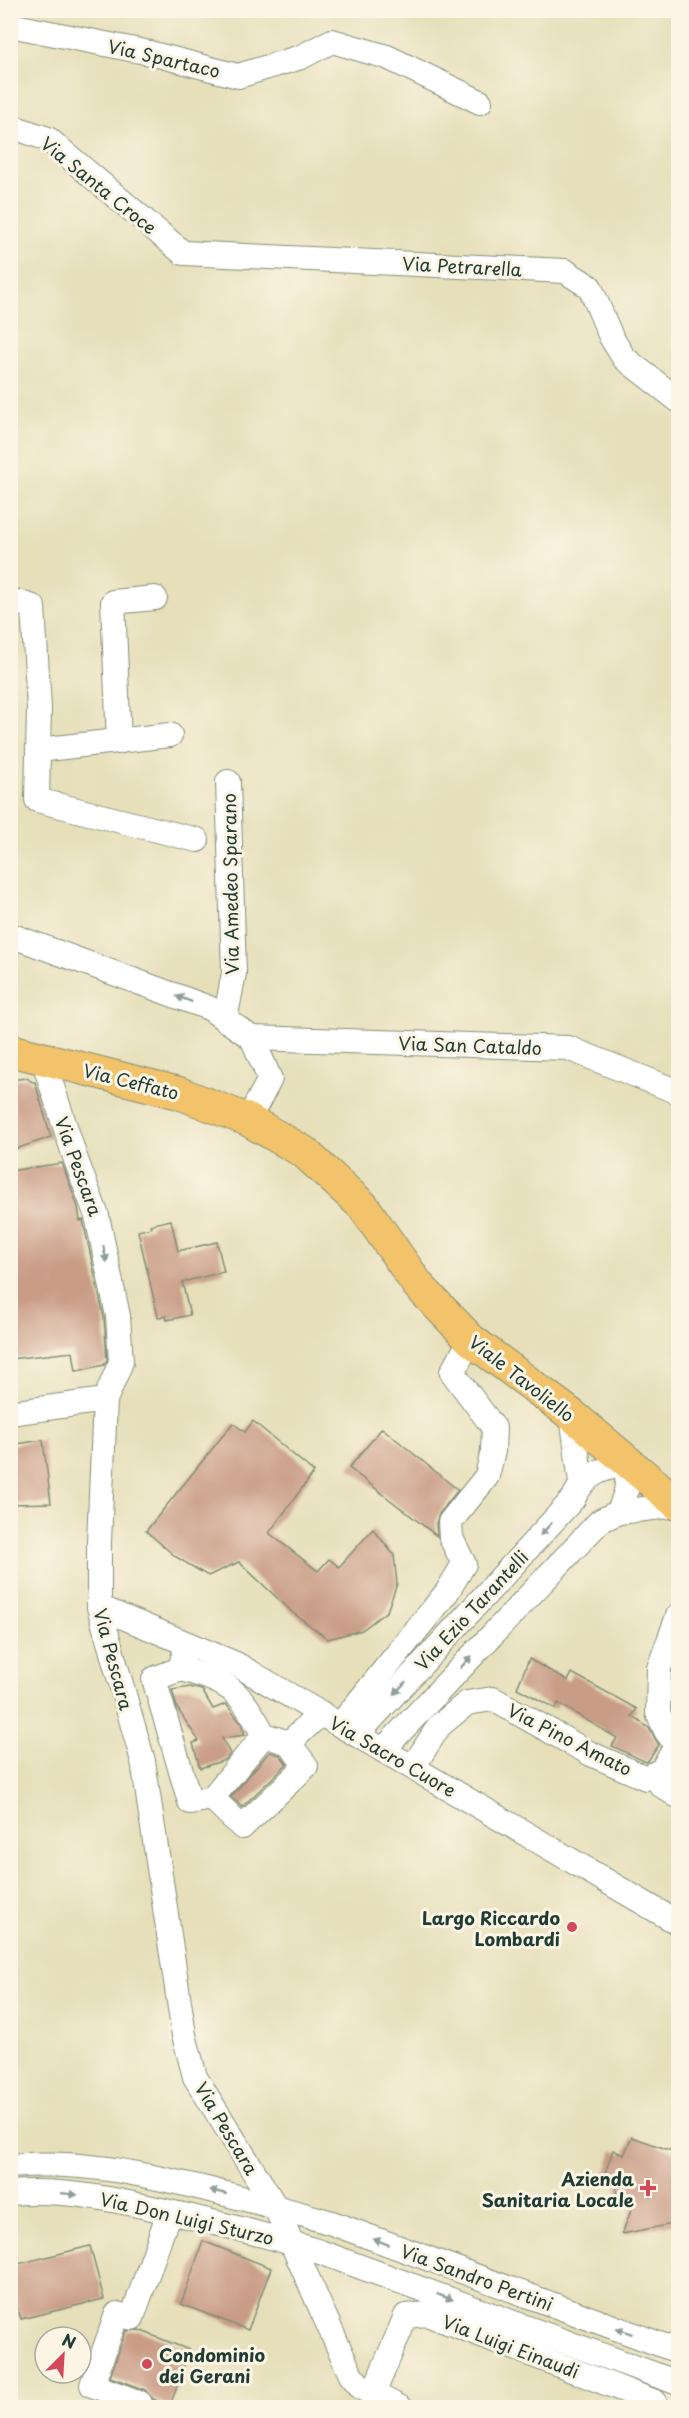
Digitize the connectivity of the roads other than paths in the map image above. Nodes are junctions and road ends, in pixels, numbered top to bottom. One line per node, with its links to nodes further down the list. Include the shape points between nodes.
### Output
1 (10, 25): 2 (street, Via Spartaco, via 150,53 238,76 301,57 332,41 387,57)
2 (480, 102)
3 (10, 126): 4 (street, Via Santa Croce, via 48,139)
4 (183, 253): 5 (street, Via Petrarella, via 565,271 590,287 624,358)
5 (678, 400)
6 (155, 597): 9 (street, via 113,602)
7 (10, 600): 10 (street, via 33,607)
8 (170, 735): 9 (street)
9 (119, 742): 10 (street)
10 (38, 750): 12 (street, via 37,800)
11 (228, 782): 14 (street, Via Amedeo Sparano, via 234,973)
12 (197, 840)
13 (10, 935): 14 (street, one-way to 13, via 209,1008)
14 (225, 1020): 15 (street)
15 (252, 1038): 18 (street, Via San Cataldo, via 568,1048); 19 (street, via 270,1079)
16 (10, 1050): 17 (main road, Via Ceffato)
17 (43, 1059): 19 (main road, Via Ceffato, via 179,1093); 21 (street, Via Pescara, one-way to 21, via 97,1216 113,1288 121,1362)
18 (678, 1092)
19 (248, 1120): 20 (main road, Viale Tavoliello, via 304,1152 363,1206 418,1285)
20 (471, 1340): 23 (main road, Viale Tavoliello); 33 (street, via 452,1372 494,1428 487,1476 450,1522 451,1538 464,1564 447,1592)
21 (105, 1400): 22 (street); 28 (street, Via Pescara)
22 (10, 1413)
23 (572, 1415): 24 (main road, Viale Tavoliello); 25 (street)
24 (629, 1463): 25 (street, Via Ezio Tarantelli, via 600,1470); 26 (main road, Viale Tavoliello); 27 (street)
25 (581, 1483): 33 (street, Via Ezio Tarantelli, one-way to 33, via 573,1499)
26 (678, 1504): 27 (street, Via Ezio Tarantelli)
27 (619, 1512): 37 (street, Via Ezio Tarantelli, one-way to 27, via 600,1521)
28 (99, 1607): 30 (street, Via Sacro Cuore); 45 (street, Via Pescara, via 142,1761 184,2036 195,2077)
29 (678, 1617): 32 (street, via 658,1668)
30 (187, 1644): 31 (street); 33 (street, Via Sacro Cuore, via 236,1664)
31 (180, 1669): 35 (street, via 208,1676 235,1691); 41 (street, via 153,1679 190,1802)
32 (658, 1713): 34 (street); 39 (street, via 677,1745)
33 (339, 1724): 36 (street); 37 (street, Via Sacro Cuore)
34 (678, 1725)
35 (264, 1735): 36 (street); 41 (street)
36 (289, 1743): 41 (street, via 306,1766 242,1827)
37 (382, 1750): 38 (street, Via Sacro Cuore)
38 (413, 1767): 39 (street, Via Pino Amato, via 439,1726 467,1703 493,1699 591,1754 646,1778); 42 (street, Via Sacro Cuore)
39 (662, 1770): 40 (street, via 661,1785)
40 (678, 1793)
41 (212, 1798)
42 (678, 1923)
43 (10, 2166): 45 (street, Via Don Luigi Sturzo, one-way to 43, via 125,2170 44,2163)
44 (10, 2193): 46 (street, Via Don Luigi Sturzo, one-way to 46, via 33,2191 114,2199)
45 (274, 2206): 47 (street, Via Pescara); 48 (street, Via Sandro Pertini, one-way to 45, via 332,2223)
46 (169, 2212): 47 (street, Via Don Luigi Sturzo); 51 (street, via 132,2318 117,2313 92,2385)
47 (291, 2242): 49 (street, Via Sandro Pertini, one-way to 49); 50 (street, Via Pescara, via 351,2375)
48 (678, 2351)
49 (678, 2383)
50 (373, 2394): 52 (street, Via Pescara); 53 (street, Via Luigi Einaudi, via 406,2316 427,2314 655,2402)
51 (140, 2403)
52 (400, 2408)
53 (657, 2408)

